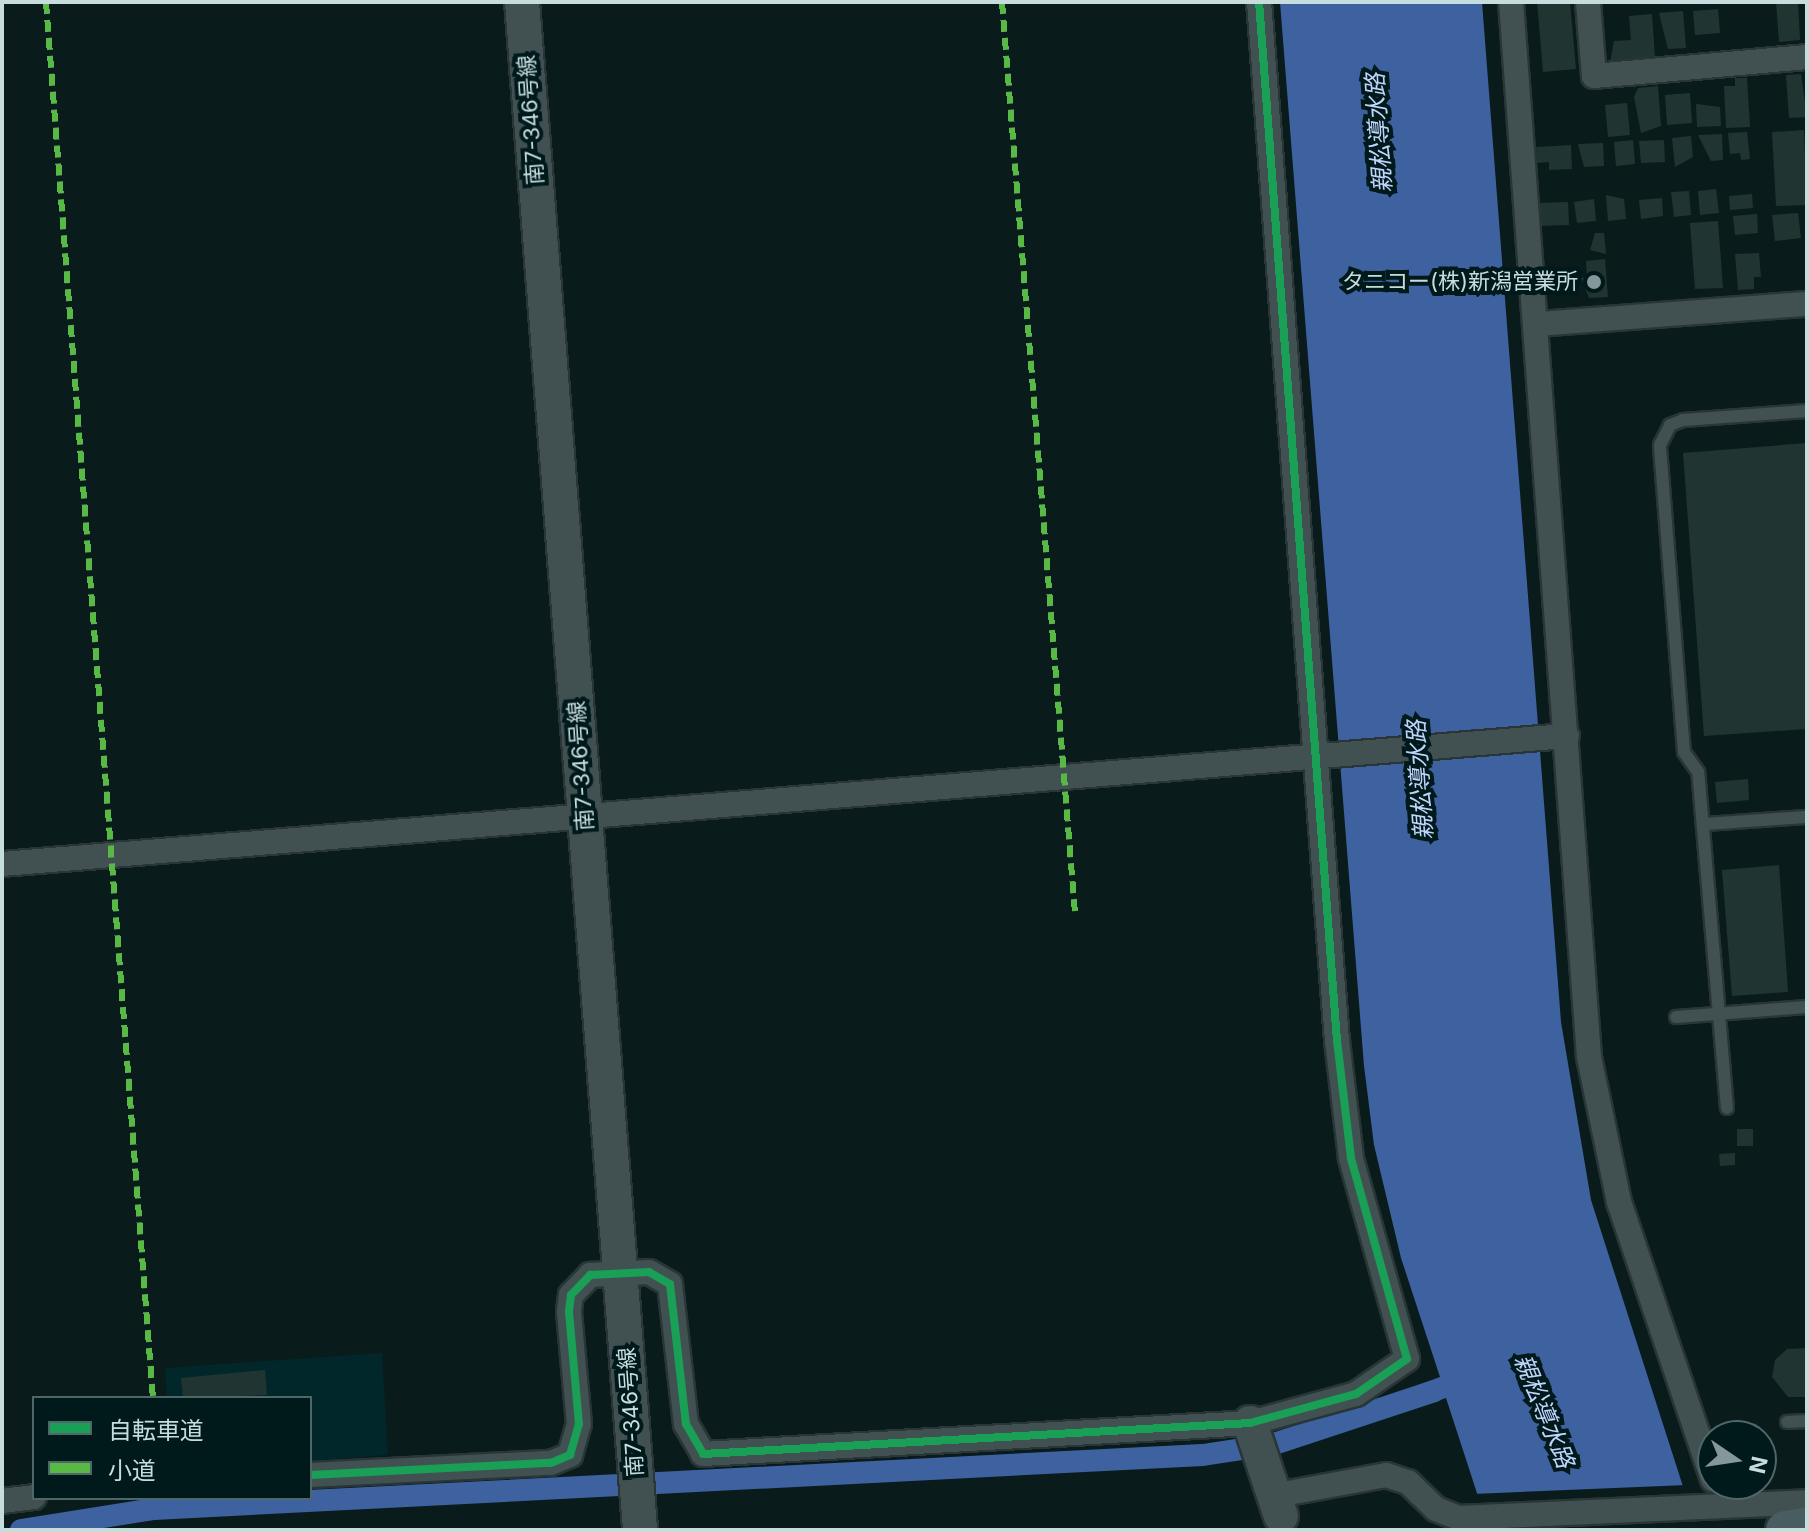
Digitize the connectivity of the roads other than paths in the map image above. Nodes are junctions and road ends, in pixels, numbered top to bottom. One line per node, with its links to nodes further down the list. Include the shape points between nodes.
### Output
1 (522, 2): 12 (street, 南7-346号線)
2 (1259, 2): 10 (street)
3 (1511, 2): 7 (street)
4 (1588, 2): 5 (street, via 1594,76)
5 (1807, 57)
6 (1807, 304): 7 (street)
7 (1538, 324): 9 (street)
8 (1807, 411): 13 (lane, via 1683,420 1662,435 1684,752 1698,772)
9 (1558, 737): 10 (street); 22 (street, via 1600,1132)
10 (1321, 756): 12 (street); 23 (street, via 1351,1158 1407,1359 1356,1394)
11 (1807, 817): 13 (lane)
12 (586, 819): 14 (street); 19 (street, 南7-346号線)
13 (1704, 824): 16 (lane)
14 (2, 864)
15 (1807, 1007): 16 (lane)
16 (1719, 1013): 17 (lane); 18 (lane)
17 (1676, 1017)
18 (1727, 1108)
19 (621, 1272): 23 (street, via 649,1272 670,1284 686,1424 703,1454); 24 (street, via 590,1275 571,1295 579,1424 576,1446 561,1461); 26 (street, 南7-346号線)
20 (1807, 1421): 21 (lane)
21 (1787, 1422)
22 (1697, 1429)
23 (1255, 1439): 30 (street)
24 (312, 1475)
25 (32, 1497): 28 (street)
26 (638, 1500)
27 (1714, 1500): 31 (street)
28 (2, 1501)
29 (1807, 1502): 31 (street)
30 (1273, 1509): 31 (street, via 1386,1475 1408,1482 1446,1515)
31 (1714, 1509)
32 (1807, 1527): 33 (main road)
33 (1785, 1530)

